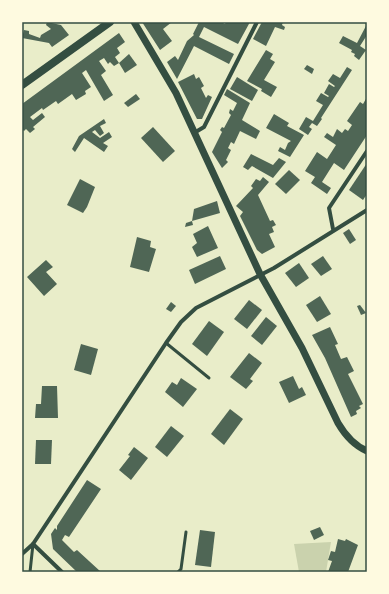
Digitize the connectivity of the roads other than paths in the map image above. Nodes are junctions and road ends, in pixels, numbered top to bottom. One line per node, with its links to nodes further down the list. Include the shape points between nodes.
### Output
1 (110, 22): 4 (main road)
2 (134, 22): 5 (street, via 176,94)
3 (257, 22): 5 (street, via 204,127)
4 (22, 85)
5 (194, 133): 9 (street)
6 (367, 151): 8 (street, via 329,208)
7 (367, 210): 8 (street)
8 (333, 229): 9 (street, via 274,268)
9 (260, 274): 10 (street, via 196,308 181,322); 12 (street, via 302,348 344,434)
10 (166, 343): 11 (lane); 14 (street)
11 (209, 378)
12 (367, 451)
13 (186, 532): 18 (lane, via 181,569)
14 (33, 544): 15 (street); 16 (lane); 17 (street)
15 (22, 554)
16 (30, 572)
17 (62, 572)
18 (178, 572)

